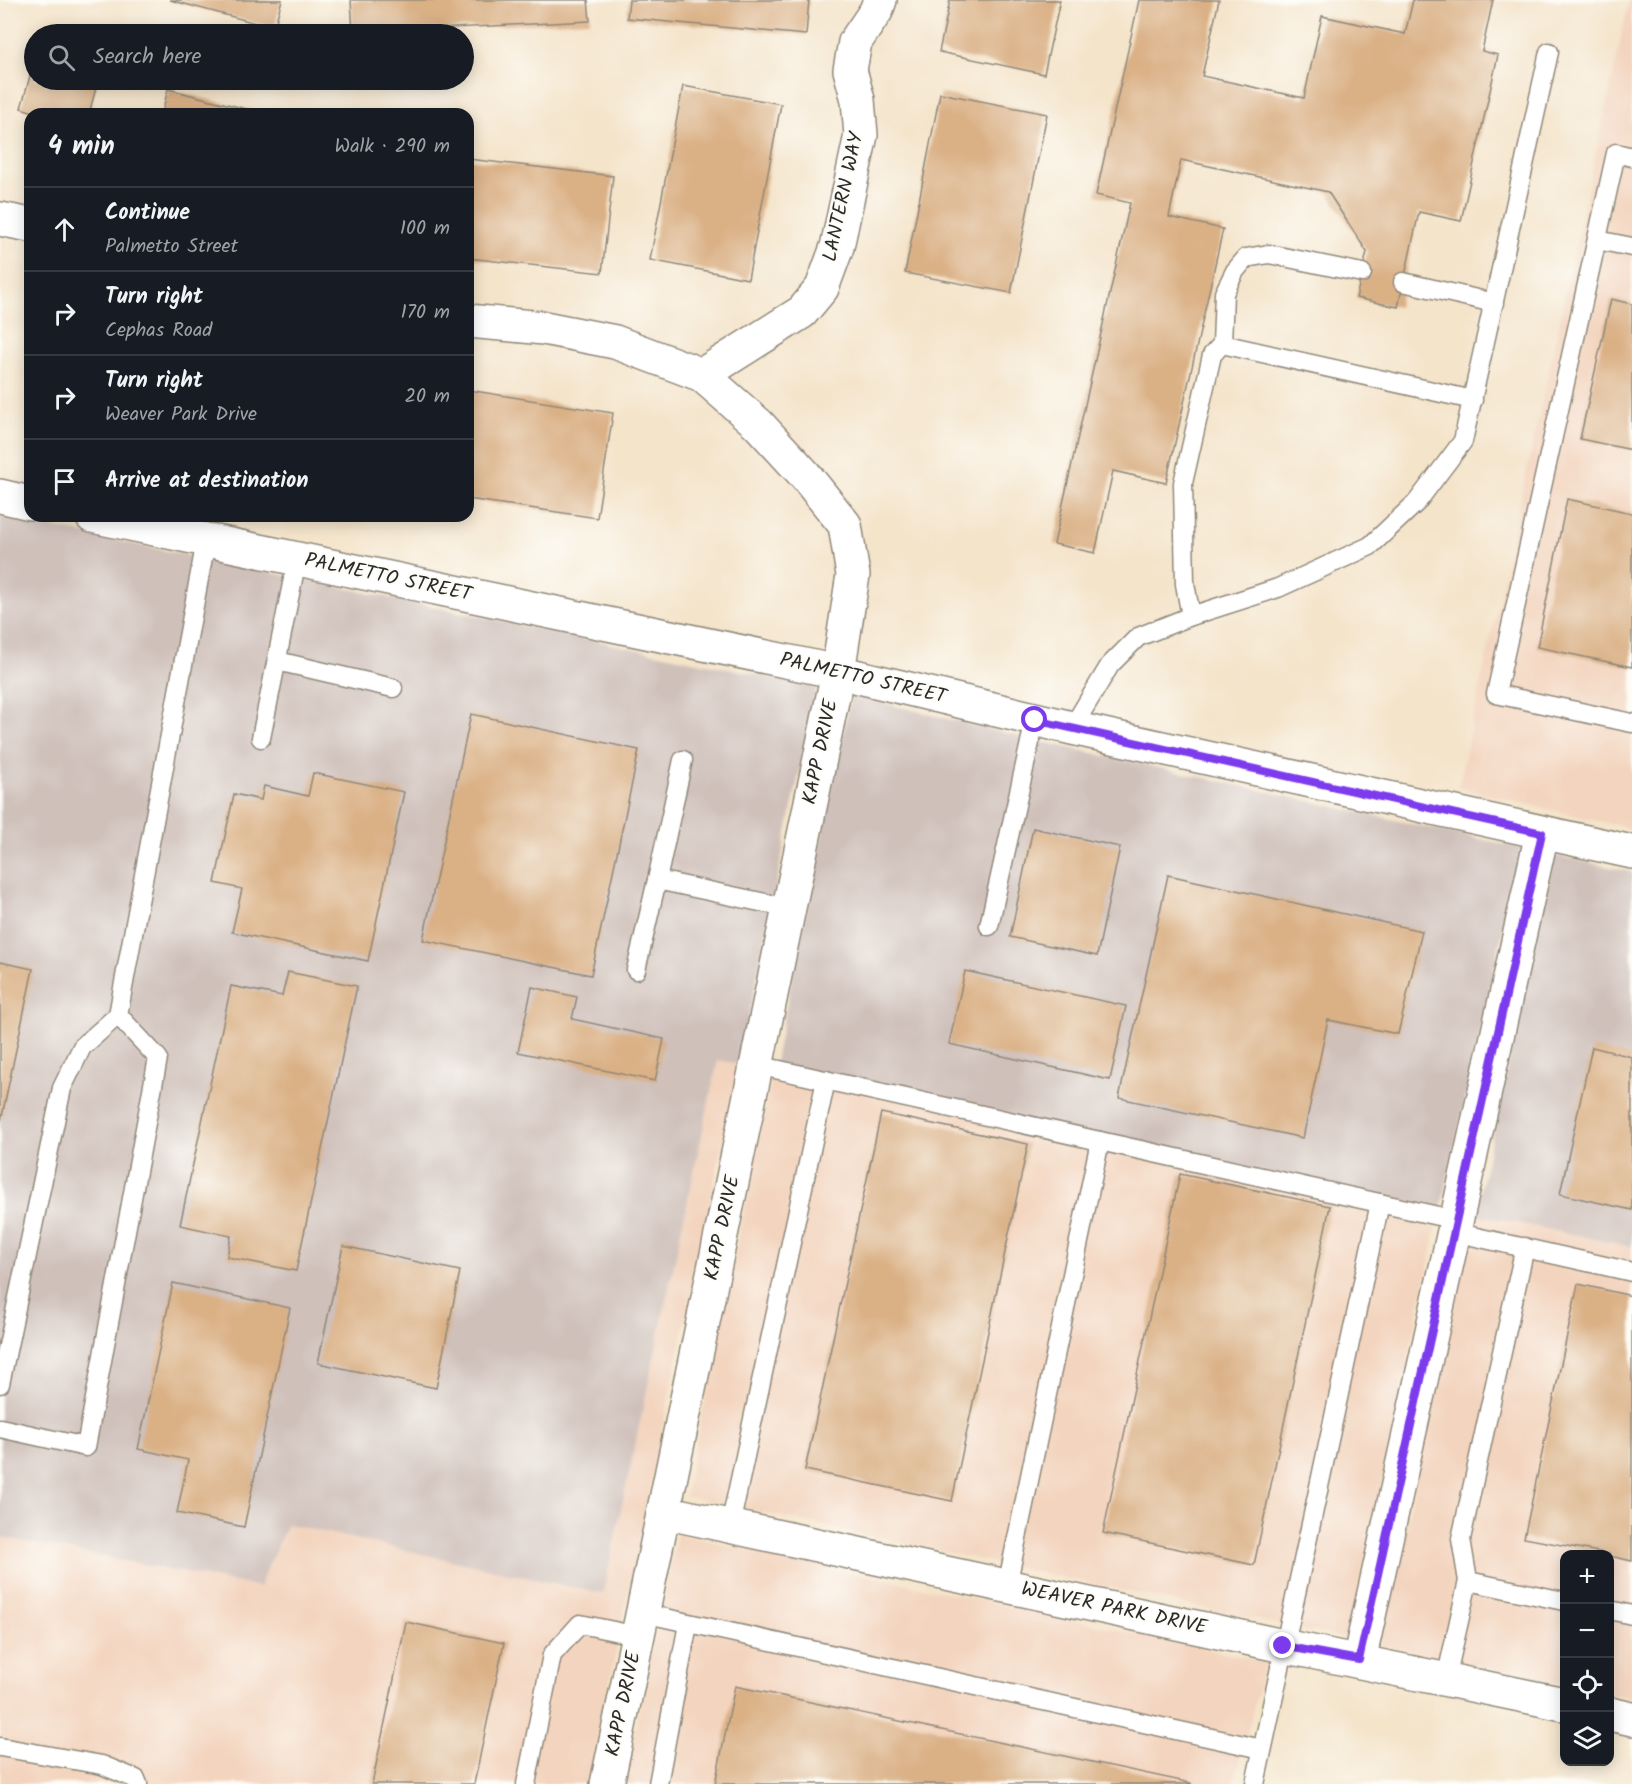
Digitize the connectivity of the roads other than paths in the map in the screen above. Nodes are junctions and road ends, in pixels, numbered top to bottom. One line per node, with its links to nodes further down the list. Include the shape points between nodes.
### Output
1 (880, 0): 13 (street, LANTERN WAY, via 855,42 850,69 861,135 837,248 822,288 802,312)
2 (1549, 52): 10 (lane)
3 (1632, 157): 6 (lane, via 1616,153)
4 (0, 219): 5 (street)
5 (24, 224)
6 (1597, 240): 7 (lane); 25 (lane, via 1496,694)
7 (1632, 248)
8 (1362, 273): 12 (lane, via 1269,254 1246,258 1224,293)
9 (1403, 282): 10 (lane)
10 (1494, 303): 14 (lane)
11 (474, 322): 13 (street, via 544,328 615,342)
12 (1222, 344): 14 (lane); 20 (lane, via 1212,355 1183,483 1185,584)
13 (702, 375): 22 (street, KAPP DRIVE, via 758,424 845,525 853,575)
14 (1473, 400): 20 (lane, via 1463,441 1417,502 1370,546 1278,588)
15 (0, 496): 16 (street)
16 (24, 501)
17 (119, 522): 18 (street, PALMETTO STREET)
18 (206, 541): 19 (street, PALMETTO STREET); 35 (lane)
19 (297, 559): 21 (lane); 22 (street, PALMETTO STREET)
20 (1191, 616): 26 (lane, via 1138,637 1110,665)
21 (277, 661): 23 (lane); 27 (lane)
22 (838, 672): 24 (street, PALMETTO STREET); 32 (street, KAPP DRIVE)
23 (393, 688)
24 (1035, 720): 26 (street, PALMETTO STREET); 33 (lane)
25 (1632, 723)
26 (1072, 728): 29 (street, PALMETTO STREET)
27 (261, 738)
28 (683, 760): 31 (lane)
29 (1542, 833): 30 (street, PALMETTO STREET); 40 (street)
30 (1632, 852)
31 (657, 880): 32 (lane); 34 (lane)
32 (789, 908): 36 (street, KAPP DRIVE)
33 (988, 926)
34 (636, 970)
35 (118, 1015): 43 (lane, via 82,1047 62,1088); 44 (lane, via 158,1058 86,1447)
36 (757, 1065): 37 (lane); 45 (street, KAPP DRIVE)
37 (826, 1080): 38 (lane); 46 (lane)
38 (1100, 1141): 39 (lane); 48 (lane)
39 (1380, 1203): 40 (lane); 54 (lane)
40 (1455, 1226): 41 (lane); 55 (street)
41 (1524, 1247): 42 (lane); 47 (lane, via 1461,1539)
42 (1632, 1272)
43 (0, 1384)
44 (0, 1428)
45 (664, 1512): 46 (street, WEAVER PARK DRIVE); 52 (street, KAPP DRIVE)
46 (729, 1526): 48 (street, WEAVER PARK DRIVE)
47 (1468, 1581): 49 (lane); 56 (lane)
48 (1007, 1586): 54 (street, WEAVER PARK DRIVE)
49 (1560, 1600)
50 (1614, 1611): 51 (lane)
51 (1632, 1615)
52 (641, 1624): 53 (lane); 63 (lane, via 580,1624 552,1656); 64 (street, KAPP DRIVE)
53 (688, 1624): 61 (lane); 65 (lane)
54 (1283, 1646): 55 (street, WEAVER PARK DRIVE); 61 (lane)
55 (1359, 1660): 56 (street, WEAVER PARK DRIVE)
56 (1446, 1679): 57 (street, WEAVER PARK DRIVE)
57 (1560, 1703)
58 (1614, 1715): 59 (street)
59 (1632, 1719)
60 (0, 1746): 62 (lane, via 102,1765 136,1779)
61 (1262, 1749): 66 (lane)
62 (138, 1784)
63 (526, 1784)
64 (607, 1784)
65 (658, 1784)
66 (1255, 1784)

